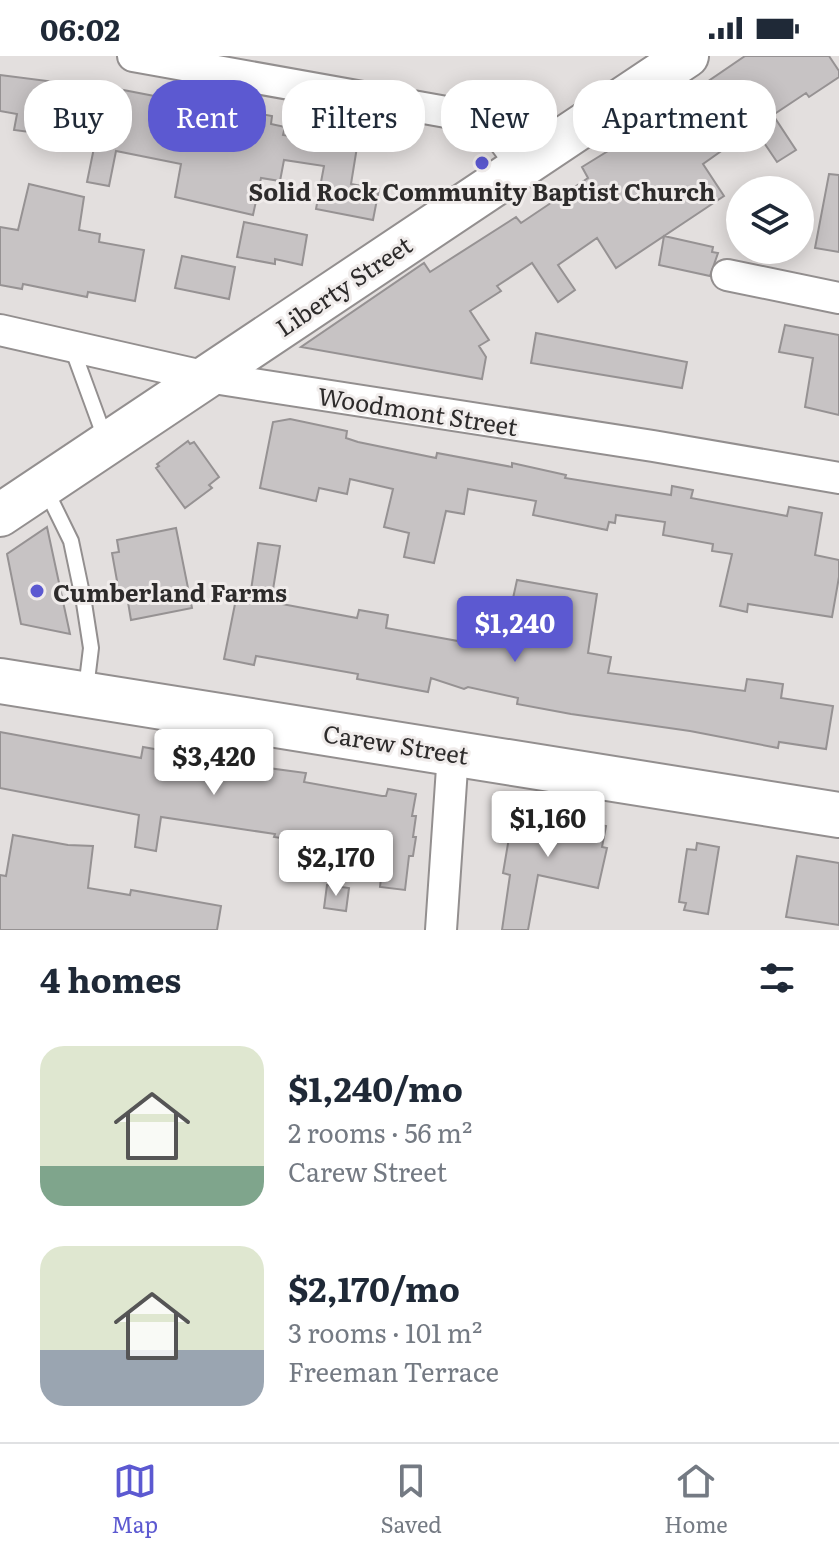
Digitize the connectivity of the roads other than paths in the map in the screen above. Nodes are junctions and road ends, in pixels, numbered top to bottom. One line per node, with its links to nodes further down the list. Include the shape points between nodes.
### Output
1 (133, 56): 3 (street, via 463,115 494,127)
2 (687, 56): 3 (main road, Liberty Street)
3 (522, 165): 8 (main road, Liberty Street)
4 (727, 275): 5 (street)
5 (839, 298)
6 (0, 330): 7 (street, Woodmont Street)
7 (71, 345): 8 (street, Woodmont Street); 9 (lane)
8 (207, 377): 9 (main road, Liberty Street); 10 (street, Woodmont Street)
9 (107, 444): 11 (main road, Liberty Street)
10 (839, 478)
11 (44, 486): 12 (main road, Liberty Street); 14 (lane, via 71,541 84,603 91,648)
12 (0, 515)
13 (0, 681): 14 (main road, Carew Street)
14 (86, 694): 15 (main road, Carew Street)
15 (453, 753): 16 (main road, Carew Street); 17 (street)
16 (839, 815)
17 (441, 930)

